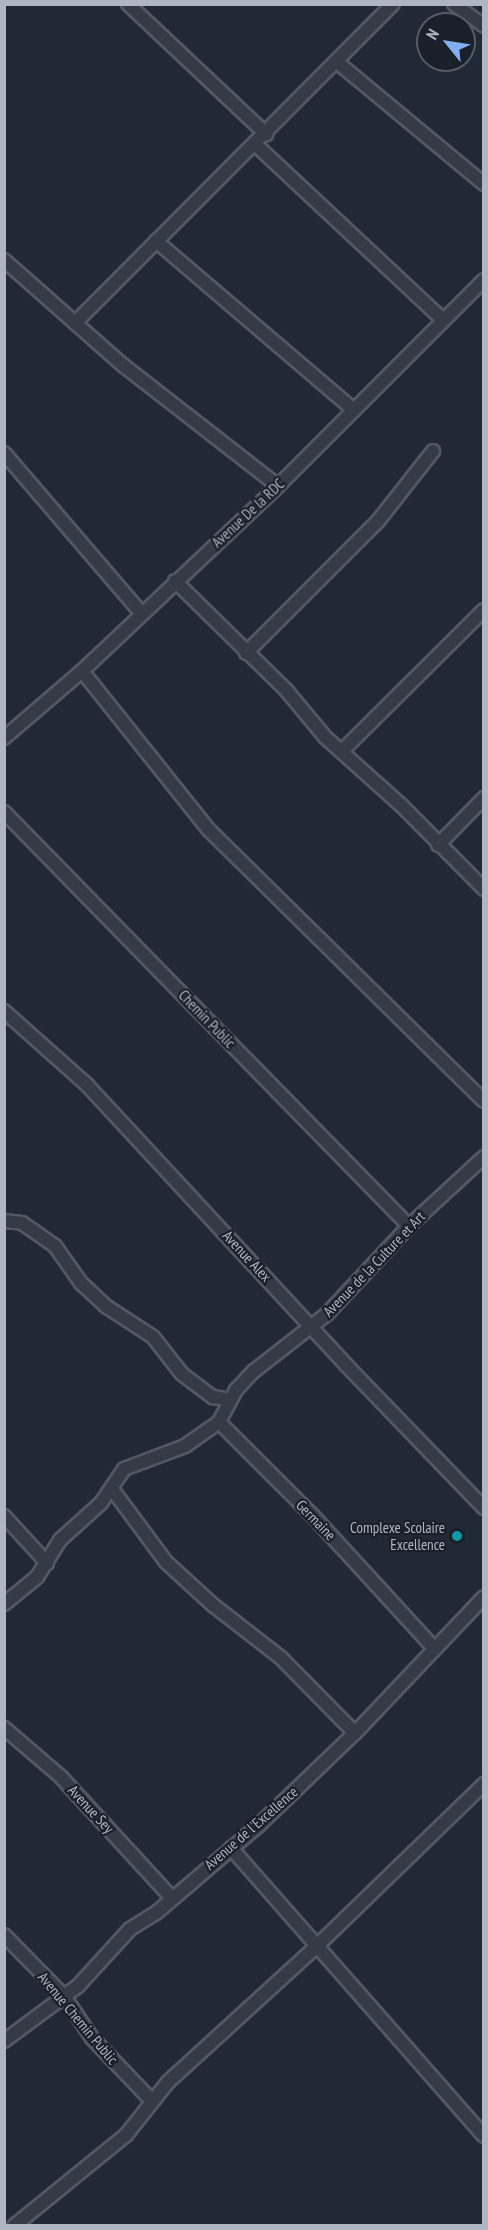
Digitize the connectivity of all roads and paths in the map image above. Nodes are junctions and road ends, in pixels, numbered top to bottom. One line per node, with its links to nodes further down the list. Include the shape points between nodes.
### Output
1 (128, 4): 6 (street)
2 (393, 4): 5 (street)
3 (454, 4): 4 (street)
4 (483, 26)
5 (337, 62): 6 (street); 8 (street)
6 (266, 134): 7 (street)
7 (255, 144): 9 (street); 12 (street)
8 (483, 184)
9 (156, 241): 13 (street); 14 (street)
10 (4, 260): 13 (street)
11 (483, 280): 12 (street, Avenue De la RDC)
12 (442, 319): 14 (street, Avenue De la RDC)
13 (75, 323): 17 (street)
14 (354, 410): 17 (street, Avenue De la RDC)
15 (433, 451): 21 (street, via 378,521)
16 (4, 453): 20 (street)
17 (278, 486): 18 (street, Avenue De la RDC)
18 (175, 581): 20 (street, Avenue De la RDC); 21 (street)
19 (483, 610): 24 (street)
20 (141, 613): 22 (street, Avenue De la RDC)
21 (246, 653): 24 (street)
22 (82, 671): 23 (street, Avenue De la RDC); 30 (street, via 209,830)
23 (4, 738)
24 (342, 751): 27 (street)
25 (483, 798): 27 (street)
26 (4, 812): 33 (street, Chemin Public)
27 (438, 845): 28 (street)
28 (483, 889)
29 (4, 1011): 34 (street, Avenue Alex, via 87,1085)
30 (483, 1101)
31 (483, 1157): 33 (street, Avenue de la Culture et Art)
32 (4, 1221): 35 (street, via 22,1223 56,1246 81,1283 107,1307 153,1337 182,1374 213,1397)
33 (410, 1226): 34 (street, Avenue de la Culture et Art, via 327,1314)
34 (311, 1325): 35 (street, Avenue de la Culture et Art, via 270,1354); 38 (street, Avenue Alex)
35 (231, 1400): 36 (street, Avenue de la Culture et Art)
36 (219, 1422): 37 (street, Avenue de la Culture et Art, via 185,1446 132,1464); 43 (street, Germaine, via 313,1516)
37 (112, 1489): 40 (street, Avenue de la Culture et Art, via 60,1539); 45 (street, via 166,1562 281,1658)
38 (483, 1508)
39 (4, 1516): 40 (street)
40 (47, 1563): 42 (street, Avenue de la Culture et Art)
41 (483, 1597): 43 (street, Avenue de l'Excellence)
42 (4, 1604)
43 (435, 1649): 45 (street, Avenue de l'Excellence)
44 (4, 1728): 48 (street, Avenue Sey, via 61,1776)
45 (355, 1733): 47 (street, Avenue de l'Excellence)
46 (483, 1784): 50 (street)
47 (231, 1848): 48 (street, Avenue de l'Excellence); 50 (street)
48 (171, 1896): 51 (street, Avenue de l'Excellence, via 156,1913 130,1929 106,1959)
49 (4, 1935): 51 (street, Avenue Chemin Public)
50 (319, 1944): 53 (street); 54 (street)
51 (64, 1996): 52 (street, Avenue de l'Excellence); 53 (street, Avenue Chemin Public, via 92,2038)
52 (4, 2041)
53 (152, 2101): 55 (street, via 126,2135)
54 (483, 2136)
55 (14, 2226)

